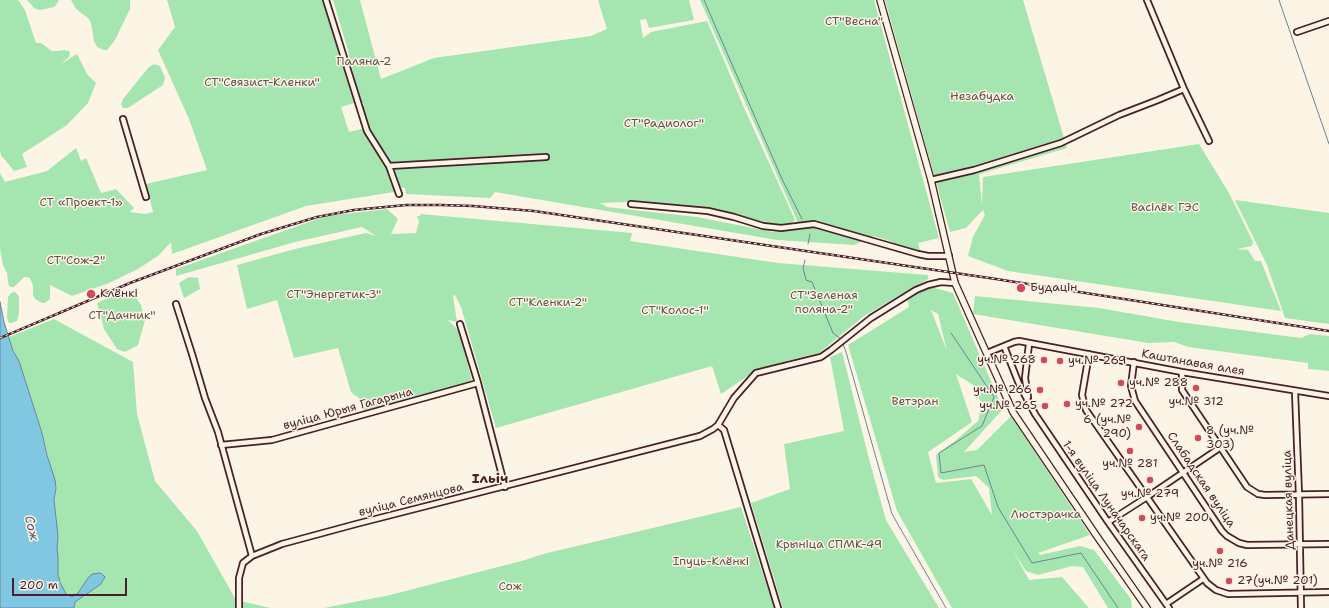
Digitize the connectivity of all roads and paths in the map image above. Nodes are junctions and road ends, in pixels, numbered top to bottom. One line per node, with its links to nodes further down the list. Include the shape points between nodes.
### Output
1 (326, 0): 10 (street, via 367,131)
2 (880, 0): 11 (street)
3 (1147, 0): 6 (street)
4 (1329, 21): 5 (street)
5 (1297, 32)
6 (1184, 89): 8 (street); 11 (street, via 1119,114 1061,143 974,170)
7 (122, 119): 13 (street)
8 (1209, 141)
9 (546, 156): 10 (street)
10 (388, 166): 12 (street)
11 (931, 180): 15 (street)
12 (399, 194)
13 (146, 198)
14 (631, 204): 15 (street, via 708,211 763,226 781,228 814,224 918,254)
15 (949, 256): 16 (street)
16 (955, 283): 21 (street); 29 (street, вуліца Семянцова, via 941,282 916,290 871,318 821,357 756,373 734,398)
17 (176, 304): 30 (street)
18 (460, 324): 25 (street)
19 (1030, 344): 20 (street, Каштанавая алея, via 1016,341); 22 (street, Каштанавая алея); 28 (street, via 1025,378)
20 (1004, 346): 21 (street, Каштанавая алея); 28 (street, 1-я вуліца Луначарскага)
21 (987, 353): 47 (street, via 1013,412)
22 (1089, 354): 23 (street, Каштанавая алея); 36 (street, via 1082,395 1086,410)
23 (1134, 362): 24 (street, Каштанавая алея); 32 (street, Слабадская вуліца, via 1131,386 1135,401)
24 (1182, 372): 26 (street, Каштанавая алея); 31 (street, via 1182,390)
25 (478, 383): 30 (street, вуліца Юрыя Гагарына, via 272,440); 33 (street)
26 (1295, 392): 27 (street, Каштанавая алея); 35 (street, Данецкая вуліца)
27 (1329, 396)
28 (1030, 404): 37 (street, 1-я вуліца Луначарскага)
29 (718, 425): 33 (street, вуліца Семянцова, via 700,436); 46 (street, via 724,430)
30 (221, 445): 40 (street)
31 (1221, 447): 32 (street); 35 (street, via 1252,491 1272,496)
32 (1183, 472): 36 (street); 38 (street, Слабадская вуліца, via 1222,531 1234,541 1247,545)
33 (505, 487): 40 (street, вуліца Семянцова, via 282,544)
34 (1329, 494): 35 (street)
35 (1299, 495): 38 (street, Данецкая вуліца)
36 (1147, 497): 37 (street); 41 (street)
37 (1108, 522): 45 (street, 1-я вуліца Луначарскага)
38 (1300, 544): 39 (street, Слабадская вуліца); 42 (street, Данецкая вуліца)
39 (1329, 544)
40 (252, 556): 44 (street, via 244,563 239,578)
41 (1203, 578): 42 (street, via 1216,590 1228,594); 45 (street)
42 (1300, 592): 43 (street); 48 (street, Данецкая вуліца)
43 (1329, 592)
44 (239, 606)
45 (1168, 606)
46 (778, 608)
47 (1148, 608)
48 (1301, 608)

